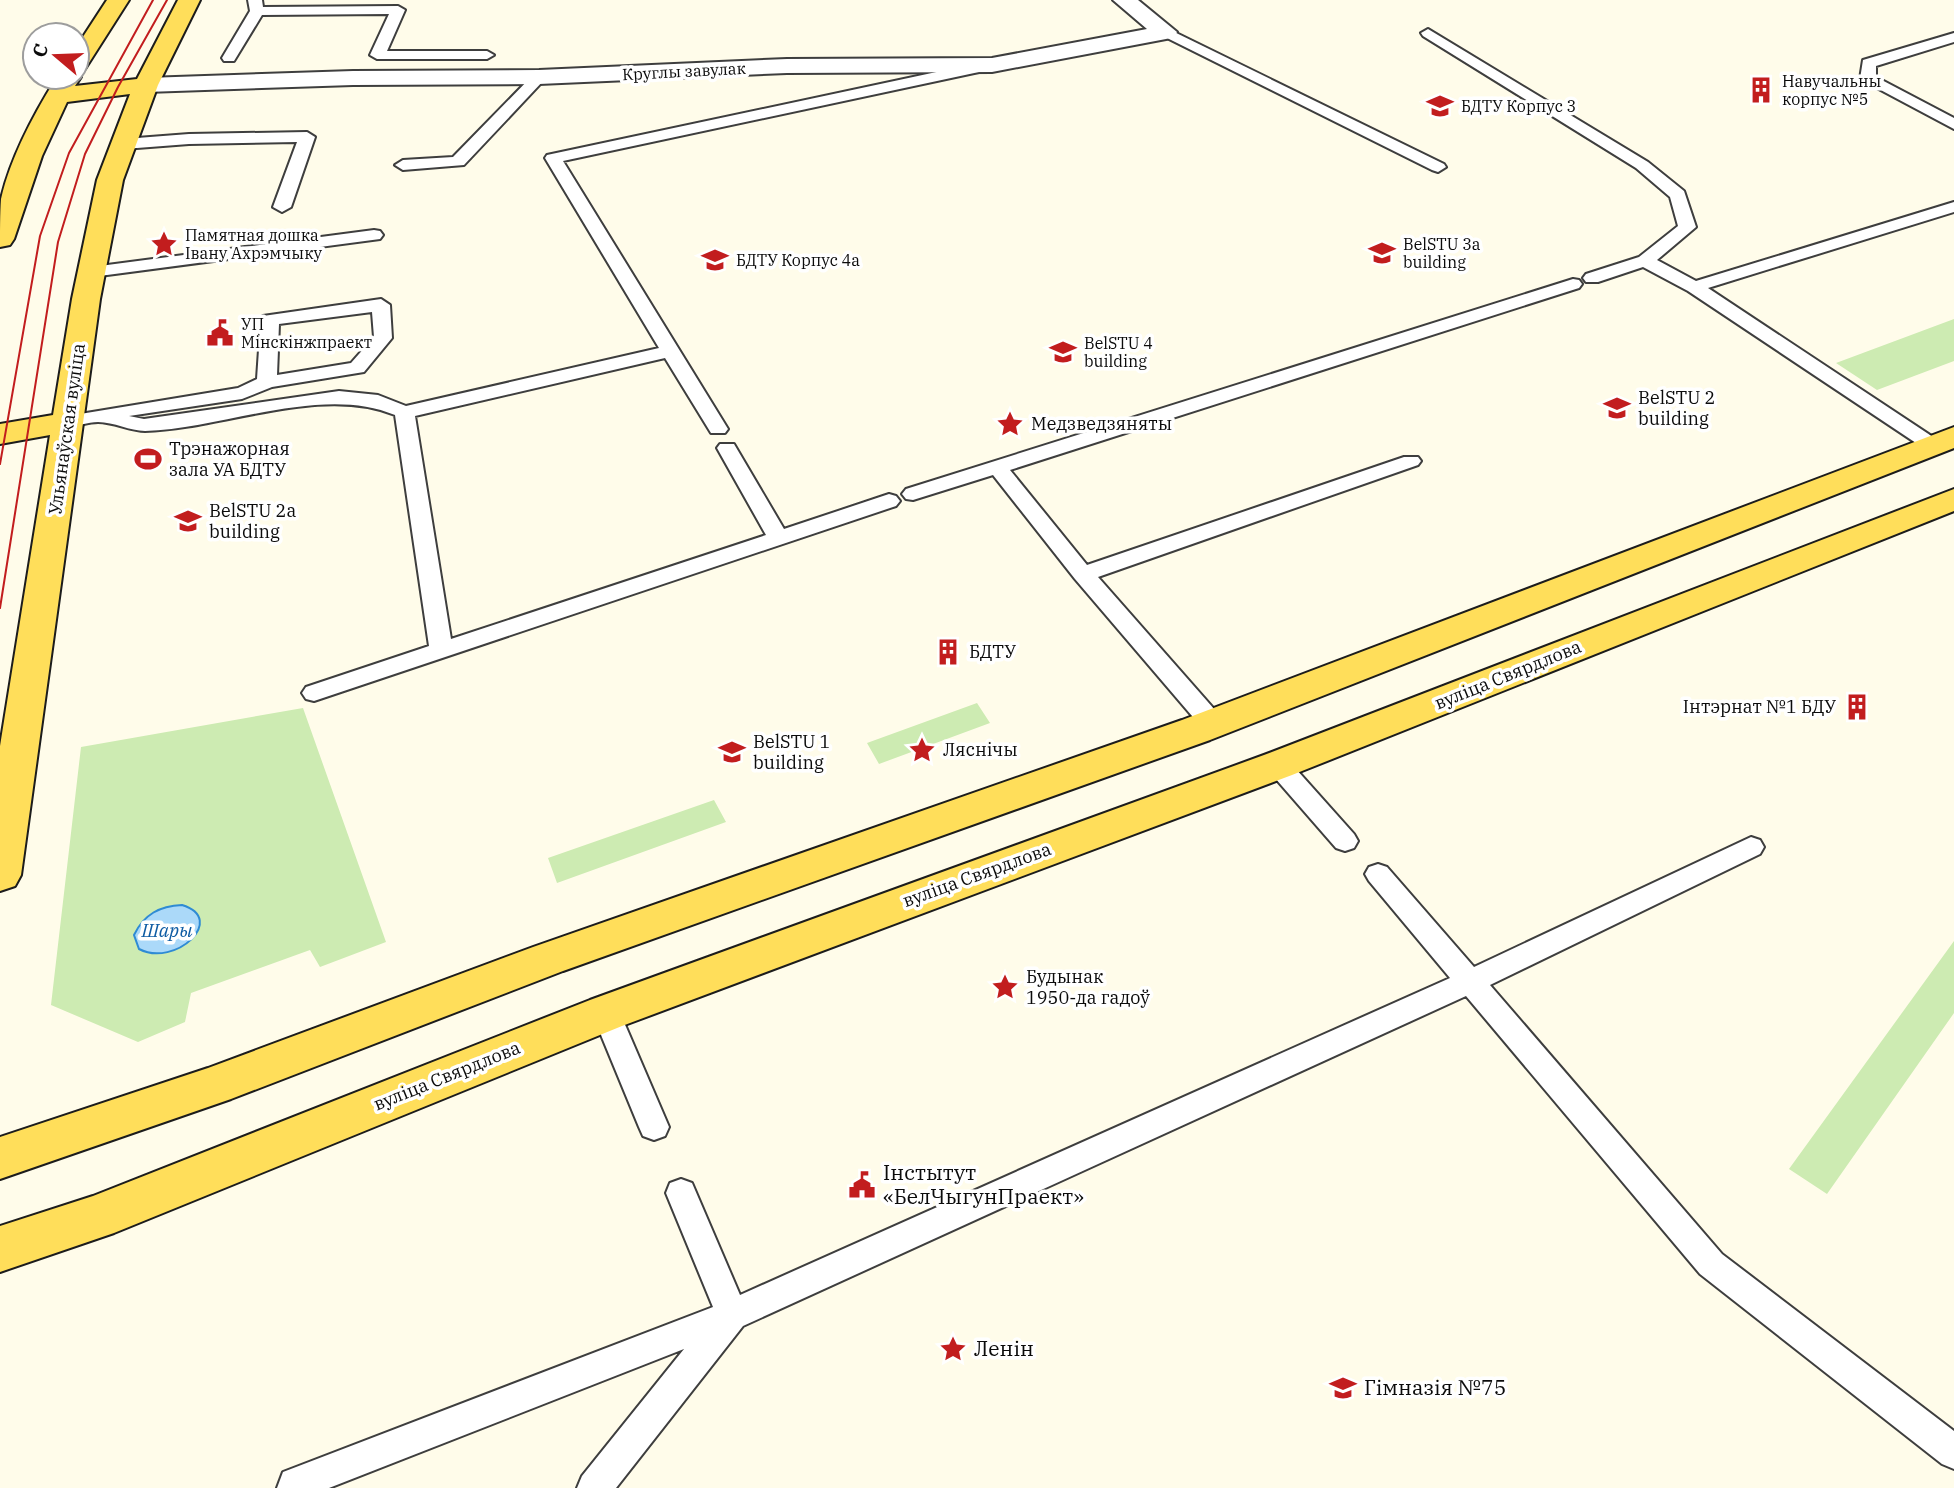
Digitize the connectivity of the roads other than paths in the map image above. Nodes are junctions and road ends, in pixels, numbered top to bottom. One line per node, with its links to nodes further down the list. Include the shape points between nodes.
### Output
1 (118, 0): 8 (main road)
2 (189, 0): 13 (main road, Ульянаўская вуліца)
3 (1124, 0): 5 (street)
4 (256, 6): 9 (lane, via 398,10 377,55); 10 (lane)
5 (1166, 32): 11 (street, Круглы завулак); 19 (lane)
6 (1429, 33): 24 (lane, via 1642,164 1678,195 1686,227)
7 (1954, 37): 16 (lane, via 1868,63 1868,79)
8 (91, 42)
9 (488, 55)
10 (229, 58)
11 (992, 65): 12 (street, Круглы завулак, via 787,66); 27 (lane, via 552,158)
12 (539, 78): 13 (street, Круглы завулак); 18 (lane, via 458,162)
13 (146, 85): 14 (main road); 17 (main road, Ульянаўская вуліца)
14 (91, 86)
15 (60, 91): 23 (main road, via 26,164)
16 (1954, 124)
17 (124, 144): 20 (lane, via 307,137); 25 (main road, Ульянаўская вуліца, via 110,180)
18 (403, 166)
19 (1438, 167)
20 (282, 206)
21 (1954, 207): 26 (lane)
22 (374, 235): 25 (lane)
23 (0, 239)
24 (1645, 261): 26 (lane); 34 (lane)
25 (92, 272): 30 (main road, Ульянаўская вуліца)
26 (1694, 288): 32 (lane)
27 (669, 351): 29 (lane); 38 (lane)
28 (267, 383): 28 (lane, via 270,320 381,305 383,338 357,368); 30 (lane, via 242,393)
29 (404, 412): 30 (lane, via 378,401 339,397 144,425); 40 (lane)
30 (86, 420): 31 (main road); 46 (main road, Ульянаўская вуліца)
31 (0, 434)
32 (1943, 441): 42 (main road)
33 (1411, 461): 39 (lane)
34 (997, 467): 35 (lane); 39 (lane)
35 (913, 494)
36 (1954, 499): 43 (main road, вуліца Свярдлова)
37 (889, 501): 38 (lane)
38 (779, 538): 40 (lane)
39 (1083, 574): 42 (lane)
40 (441, 650): 41 (lane)
41 (314, 693)
42 (1213, 724): 51 (main road, via 548,959 215,1085)
43 (1278, 765): 44 (lane); 49 (main road, вуліца Свярдлова)
44 (1345, 841)
45 (1751, 847): 48 (lane)
46 (0, 874)
47 (1378, 874): 48 (lane)
48 (1471, 982): 54 (lane); 55 (lane, via 1711,1264)
49 (606, 1013): 50 (lane); 53 (main road, вуліца Свярдлова, via 97,1217)
50 (654, 1127)
51 (0, 1158)
52 (681, 1192): 54 (lane)
53 (0, 1249)
54 (732, 1315): 56 (lane); 57 (lane)
55 (1954, 1452)
56 (294, 1488)
57 (594, 1488)

